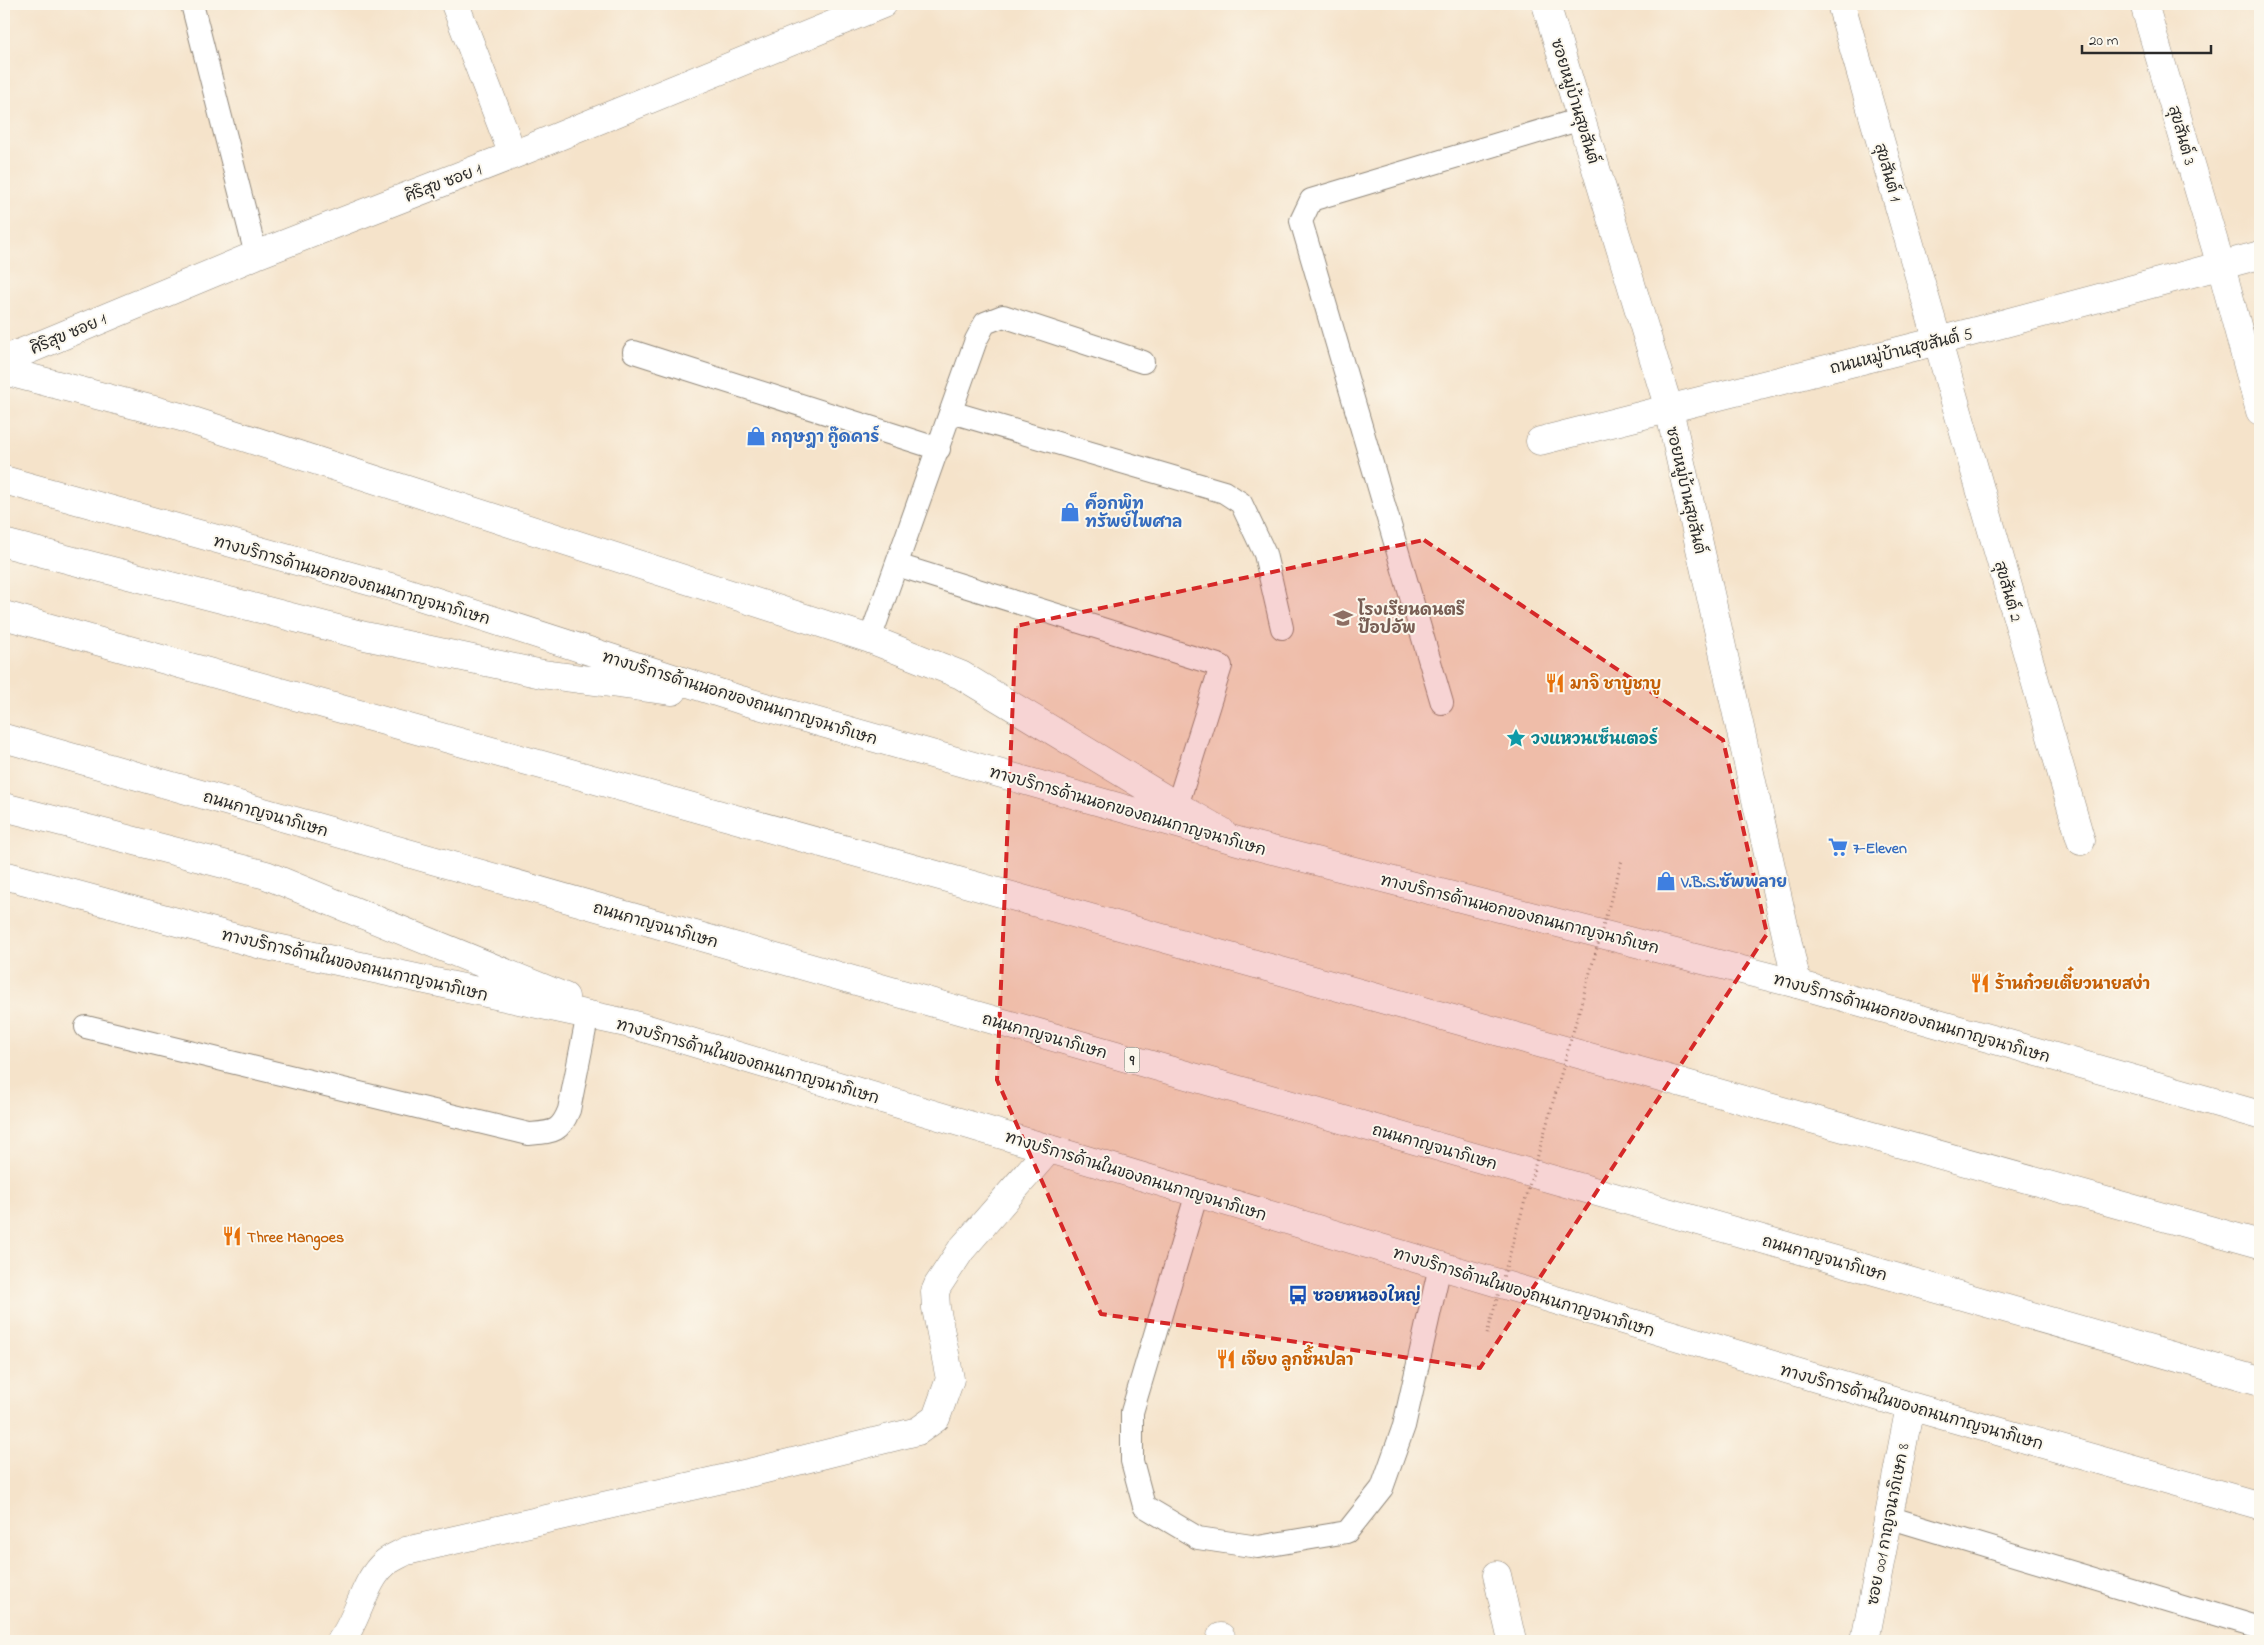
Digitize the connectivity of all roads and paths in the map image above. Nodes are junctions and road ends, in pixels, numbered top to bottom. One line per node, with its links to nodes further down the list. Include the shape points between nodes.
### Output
1 (192, 4): 9 (lane)
2 (454, 4): 8 (main road)
3 (882, 4): 8 (main road, ศิริสุข ซอย 1)
4 (1546, 4): 7 (main road, ซอยหมู่บ้านสุขสันต์)
5 (1840, 4): 12 (main road, สุขสันต์ 1)
6 (2144, 4): 11 (main road, สุขสันต์ 3)
7 (1581, 120): 17 (main road, ซอยหมู่บ้านสุขสันต์); 29 (lane, via 1311,200 1301,221)
8 (513, 155): 9 (main road, ศิริสุข ซอย 1)
9 (256, 255): 14 (main road, ศิริสุข ซอย 1)
10 (2260, 255): 11 (main road, ถนนหมู่บ้านสุขสันต์ 5)
11 (2221, 266): 12 (main road, ถนนหมู่บ้านสุขสันต์ 5); 18 (main road, สุขสันต์ 3)
12 (1938, 341): 17 (main road, ถนนหมู่บ้านสุขสันต์ 5); 33 (main road, สุขสันต์ 2)
13 (634, 352): 21 (lane)
14 (4, 360)
15 (1143, 362): 19 (lane, via 1003,316 985,323)
16 (4, 370): 27 (main road, via 181,417)
17 (1669, 409): 20 (main road, ถนนหมู่บ้านสุขสันต์ 5); 37 (main road, ซอยหมู่บ้านสุขสันต์)
18 (2260, 411)
19 (951, 412): 21 (lane); 26 (lane, via 1224,492 1241,504 1265,554)
20 (1540, 441)
21 (939, 448): 24 (lane)
22 (4, 480): 28 (main road, ทางบริการด้านนอกของถนนกาญจนาภิเษก, via 394,588)
23 (4, 543): 28 (main road, via 365,636 542,674)
24 (897, 565): 27 (lane); 31 (lane, via 1221,666)
25 (4, 615): 44 (main road)
26 (1282, 628)
27 (870, 639): 31 (main road, via 961,675)
28 (741, 700): 34 (main road, ทางบริการด้านนอกของถนนกาญจนาภิเษก)
29 (1442, 703)
30 (4, 738): 47 (main road, ถนนกาญจนาภิเษก / 9)
31 (1177, 806): 34 (main road)
32 (4, 807): 39 (main road, via 266,875)
33 (2081, 841)
34 (1245, 844): 37 (main road, ทางบริการด้านนอกของถนนกาญจนาภิเษก)
35 (1622, 860): 46 (path, bridge)
36 (4, 875): 38 (main road, ทางบริการด้านในของถนนกาญจนาภิเษก, via 258,944)
37 (1797, 984): 41 (main road, ทางบริการด้านนอกของถนนกาญจนาภิเษก)
38 (588, 1014): 39 (main road, ทางบริการด้านในของถนนกาญจนาภิเษก); 40 (lane, via 564,1122 553,1132 528,1134)
39 (631, 1024): 42 (main road, ทางบริการด้านในของถนนกาญจนาภิเษก)
40 (86, 1027)
41 (2260, 1114)
42 (1049, 1149): 43 (main road, ทางบริการด้านในของถนนกาญจนาภิเษก); 53 (main road, via 961,1250 938,1285 936,1308 950,1379 936,1418 918,1431 406,1551 385,1563 379,1571)
43 (1197, 1193): 45 (main road, ทางบริการด้านในของถนนกาญจนาภิเษก); 45 (lane, via 1132,1412 1132,1461 1144,1506 1198,1538 1258,1547 1347,1532 1386,1479 1404,1426)
44 (2260, 1244)
45 (1440, 1266): 48 (main road, ทางบริการด้านในของถนนกาญจนาภิเษก)
46 (1488, 1334)
47 (2260, 1381)
48 (1910, 1406): 49 (main road, ทางบริการด้านในของถนนกาญจนาภิเษก); 50 (main road, ซอย 001 กาญจนาภิเษก 8)
49 (2260, 1506)
50 (1888, 1517): 52 (lane); 55 (main road, ซอย 001 กาญจนาภิเษก 8)
51 (1497, 1575): 54 (main road)
52 (2260, 1629)
53 (341, 1641)
54 (1512, 1641)
55 (1865, 1641)

